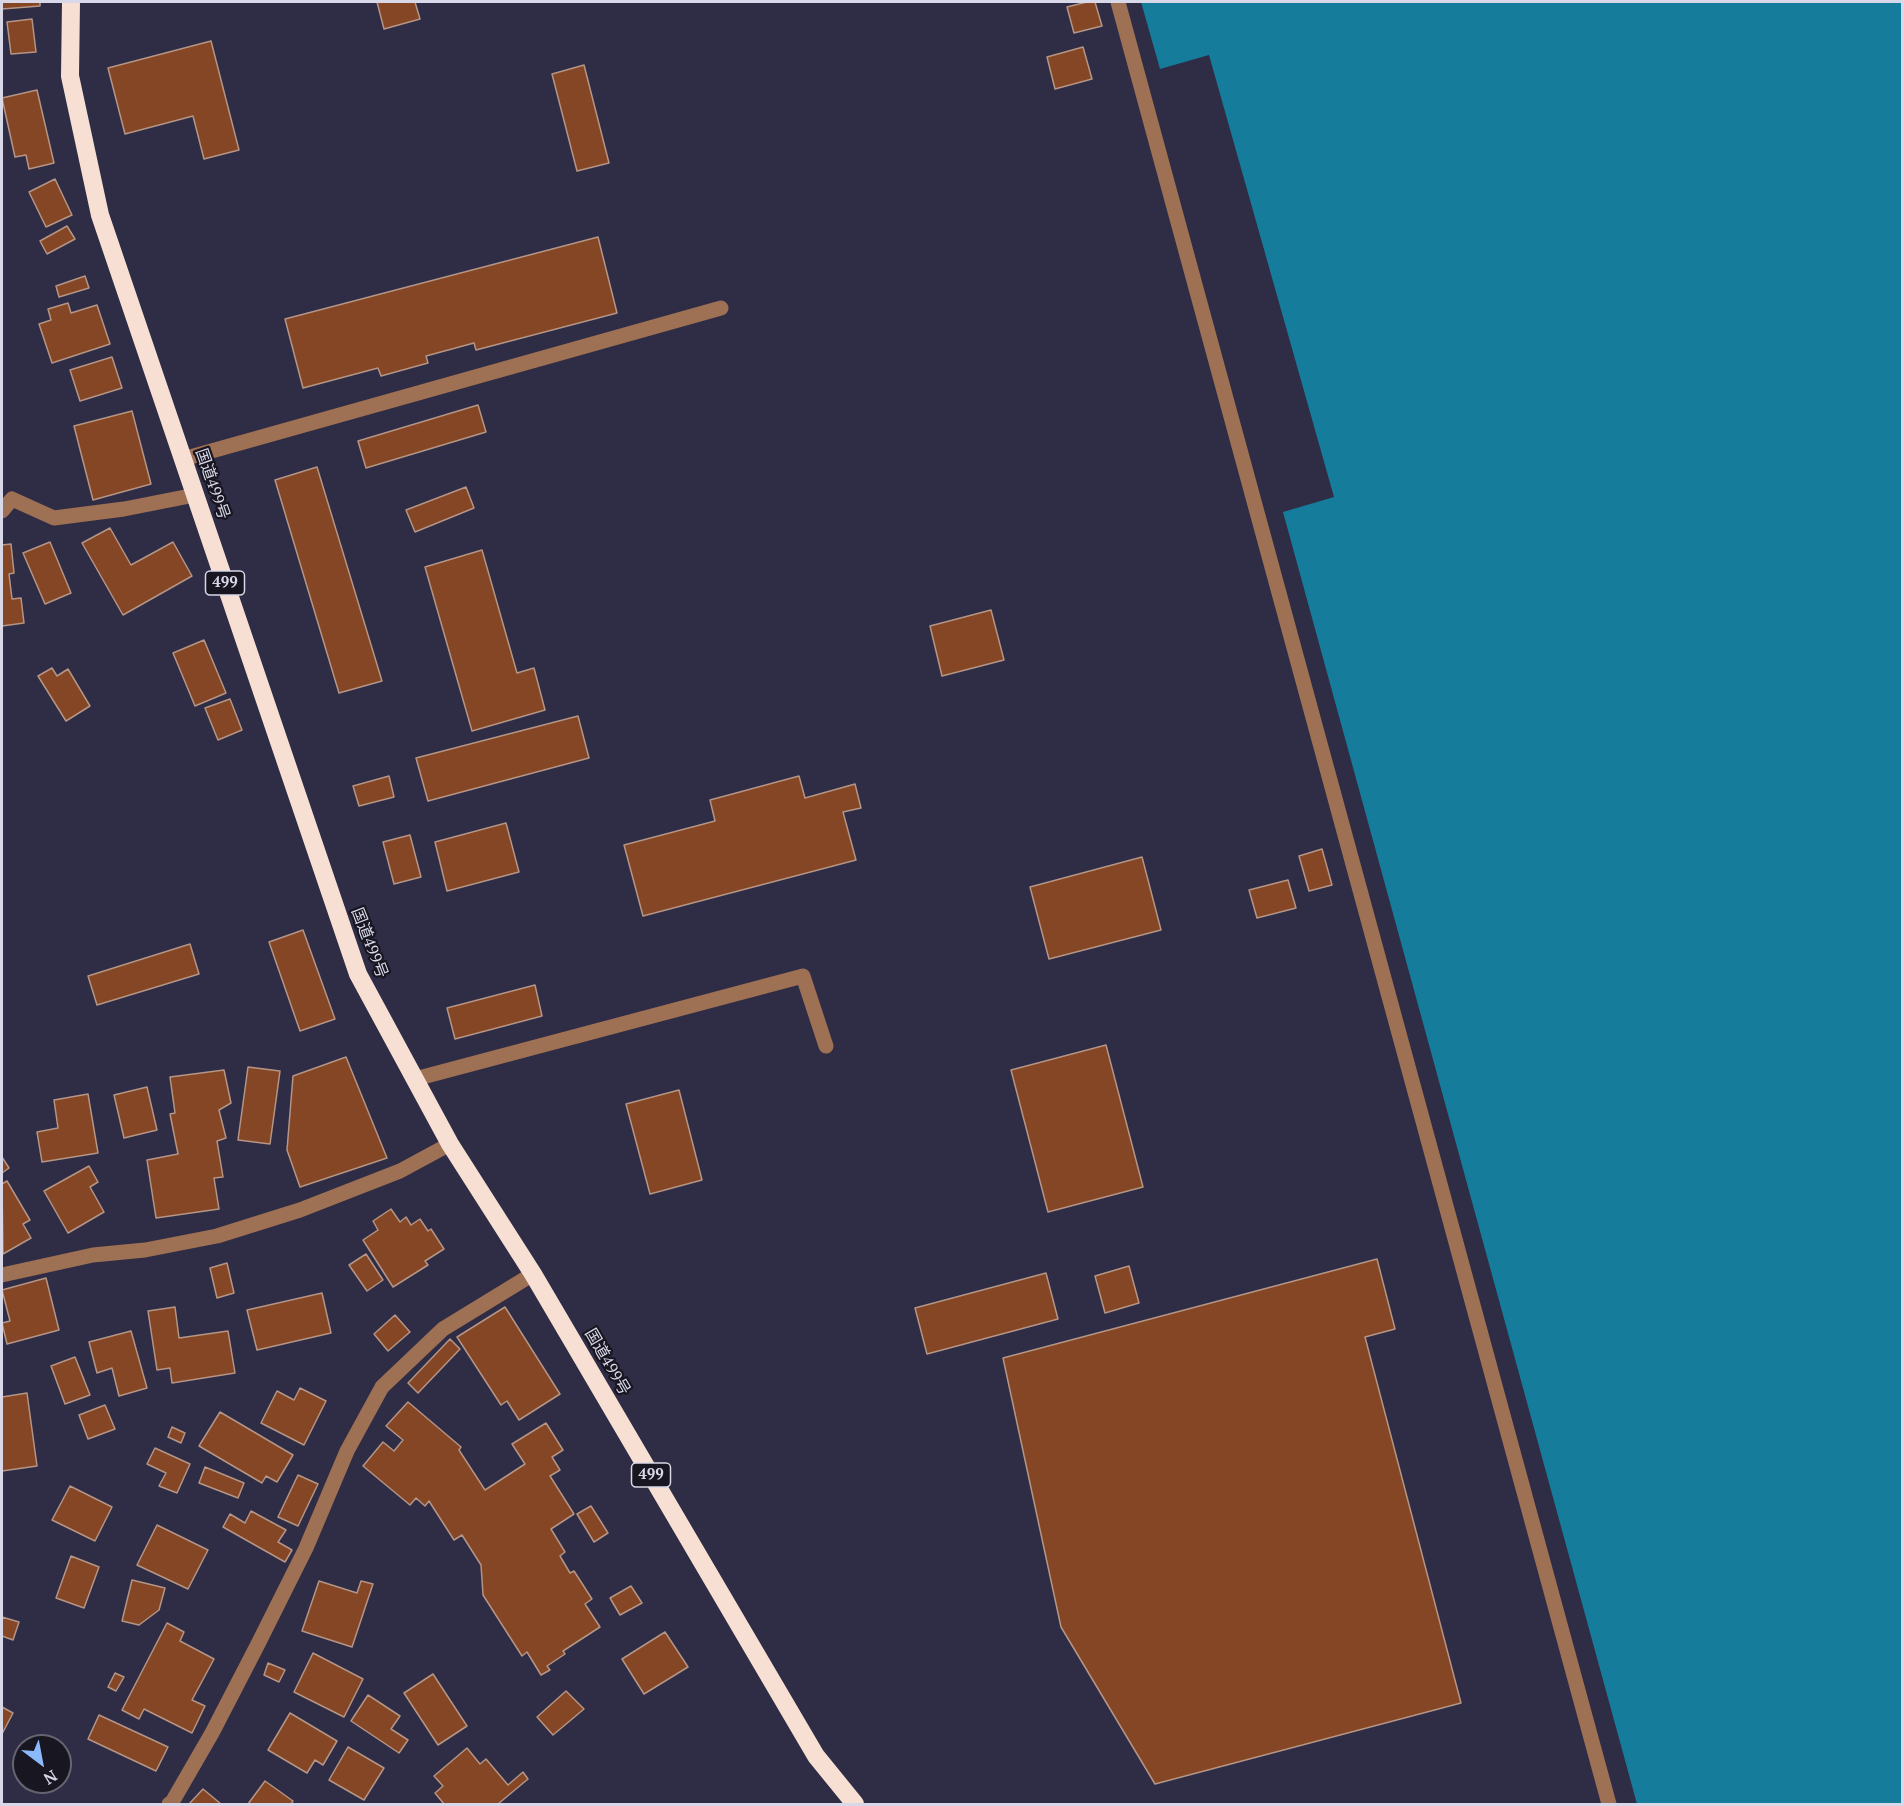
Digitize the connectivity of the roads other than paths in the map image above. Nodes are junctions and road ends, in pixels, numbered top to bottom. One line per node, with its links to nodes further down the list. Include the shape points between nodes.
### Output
1 (71, 2): 4 (highway, 国道499号 / 499, via 70,76 100,215)
2 (1118, 2): 14 (street)
3 (721, 309): 4 (street)
4 (183, 459): 5 (highway, 国道499号 / 499)
5 (195, 495): 6 (street, via 54,518 12,499); 8 (highway, 国道499号 / 499, via 358,974)
6 (2, 511)
7 (825, 1046): 8 (street, via 803,976)
8 (415, 1079): 9 (highway, 国道499号 / 499)
9 (450, 1144): 10 (highway, 国道499号 / 499); 11 (street, via 400,1171 217,1236 93,1255)
10 (533, 1274): 12 (street, via 443,1329 382,1387 347,1451 306,1548 258,1644 189,1775); 13 (highway, 国道499号 / 499, via 816,1756)
11 (2, 1275)
12 (169, 1804)
13 (855, 1804)
14 (1609, 1804)

